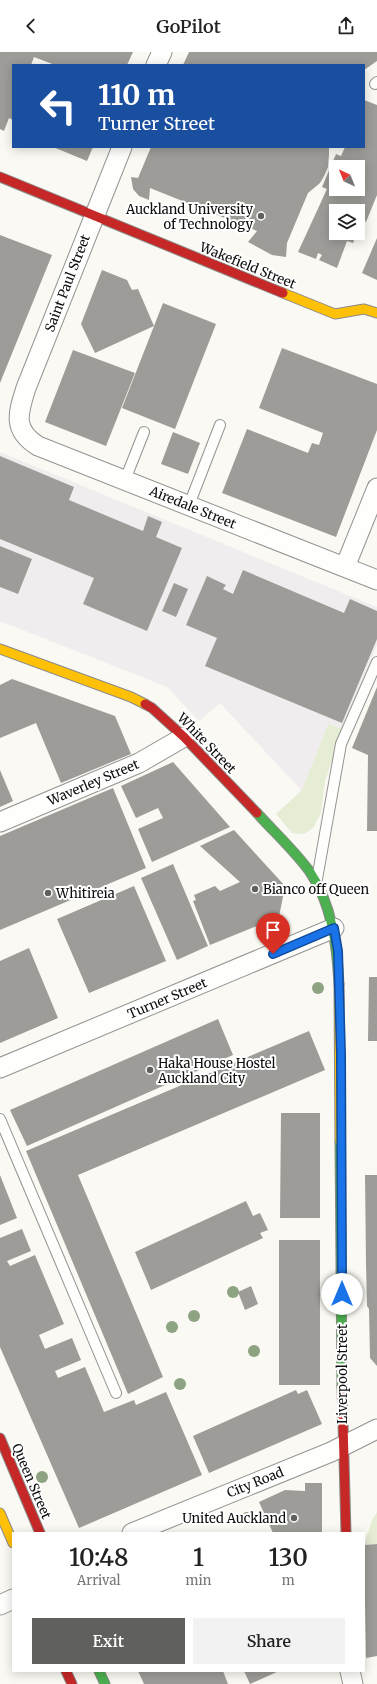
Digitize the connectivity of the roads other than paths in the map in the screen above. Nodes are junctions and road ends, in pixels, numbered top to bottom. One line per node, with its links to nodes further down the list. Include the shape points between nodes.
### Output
1 (162, 52): 2 (street)
2 (156, 64)
3 (122, 148): 5 (street, Saint Paul Street)
4 (0, 177): 5 (street, Wakefield Street)
5 (93, 216): 6 (street, Wakefield Street, via 335,314 364,308); 7 (street, Saint Paul Street, via 26,388 18,413)
6 (377, 314)
7 (19, 421): 10 (street, Airedale Street, via 27,438 38,446)
8 (220, 426): 12 (lane)
9 (144, 432): 10 (lane)
10 (125, 480): 12 (street, Airedale Street)
11 (377, 488): 13 (street)
12 (189, 505): 13 (street, Airedale Street)
13 (345, 567): 14 (street, Airedale Street)
14 (377, 580)
15 (0, 649): 17 (street, White Street, via 131,697 160,714)
16 (377, 662): 19 (lane, via 341,744)
17 (184, 737): 18 (street, Waverley Street, via 139,763); 19 (street, White Street, via 288,846)
18 (0, 822)
19 (317, 881): 20 (street, White Street, via 328,905)
20 (334, 928): 21 (street, Turner Street); 26 (street, Liverpool Street, via 338,951 341,1055)
21 (0, 1068)
22 (0, 1119): 23 (lane)
23 (116, 1393)
24 (377, 1429): 26 (street, City Road)
25 (0, 1438): 28 (street, Queen Street)
26 (342, 1446): 29 (street, City Road); 30 (street, Liverpool Street)
27 (0, 1514): 31 (street)
28 (40, 1532)
29 (134, 1532)
30 (346, 1532)
31 (12, 1541)
32 (12, 1599): 33 (street)
33 (0, 1605)
34 (66, 1672): 37 (street)
35 (99, 1672): 38 (street)
36 (350, 1672): 39 (street)
37 (72, 1684)
38 (105, 1684)
39 (353, 1684)

